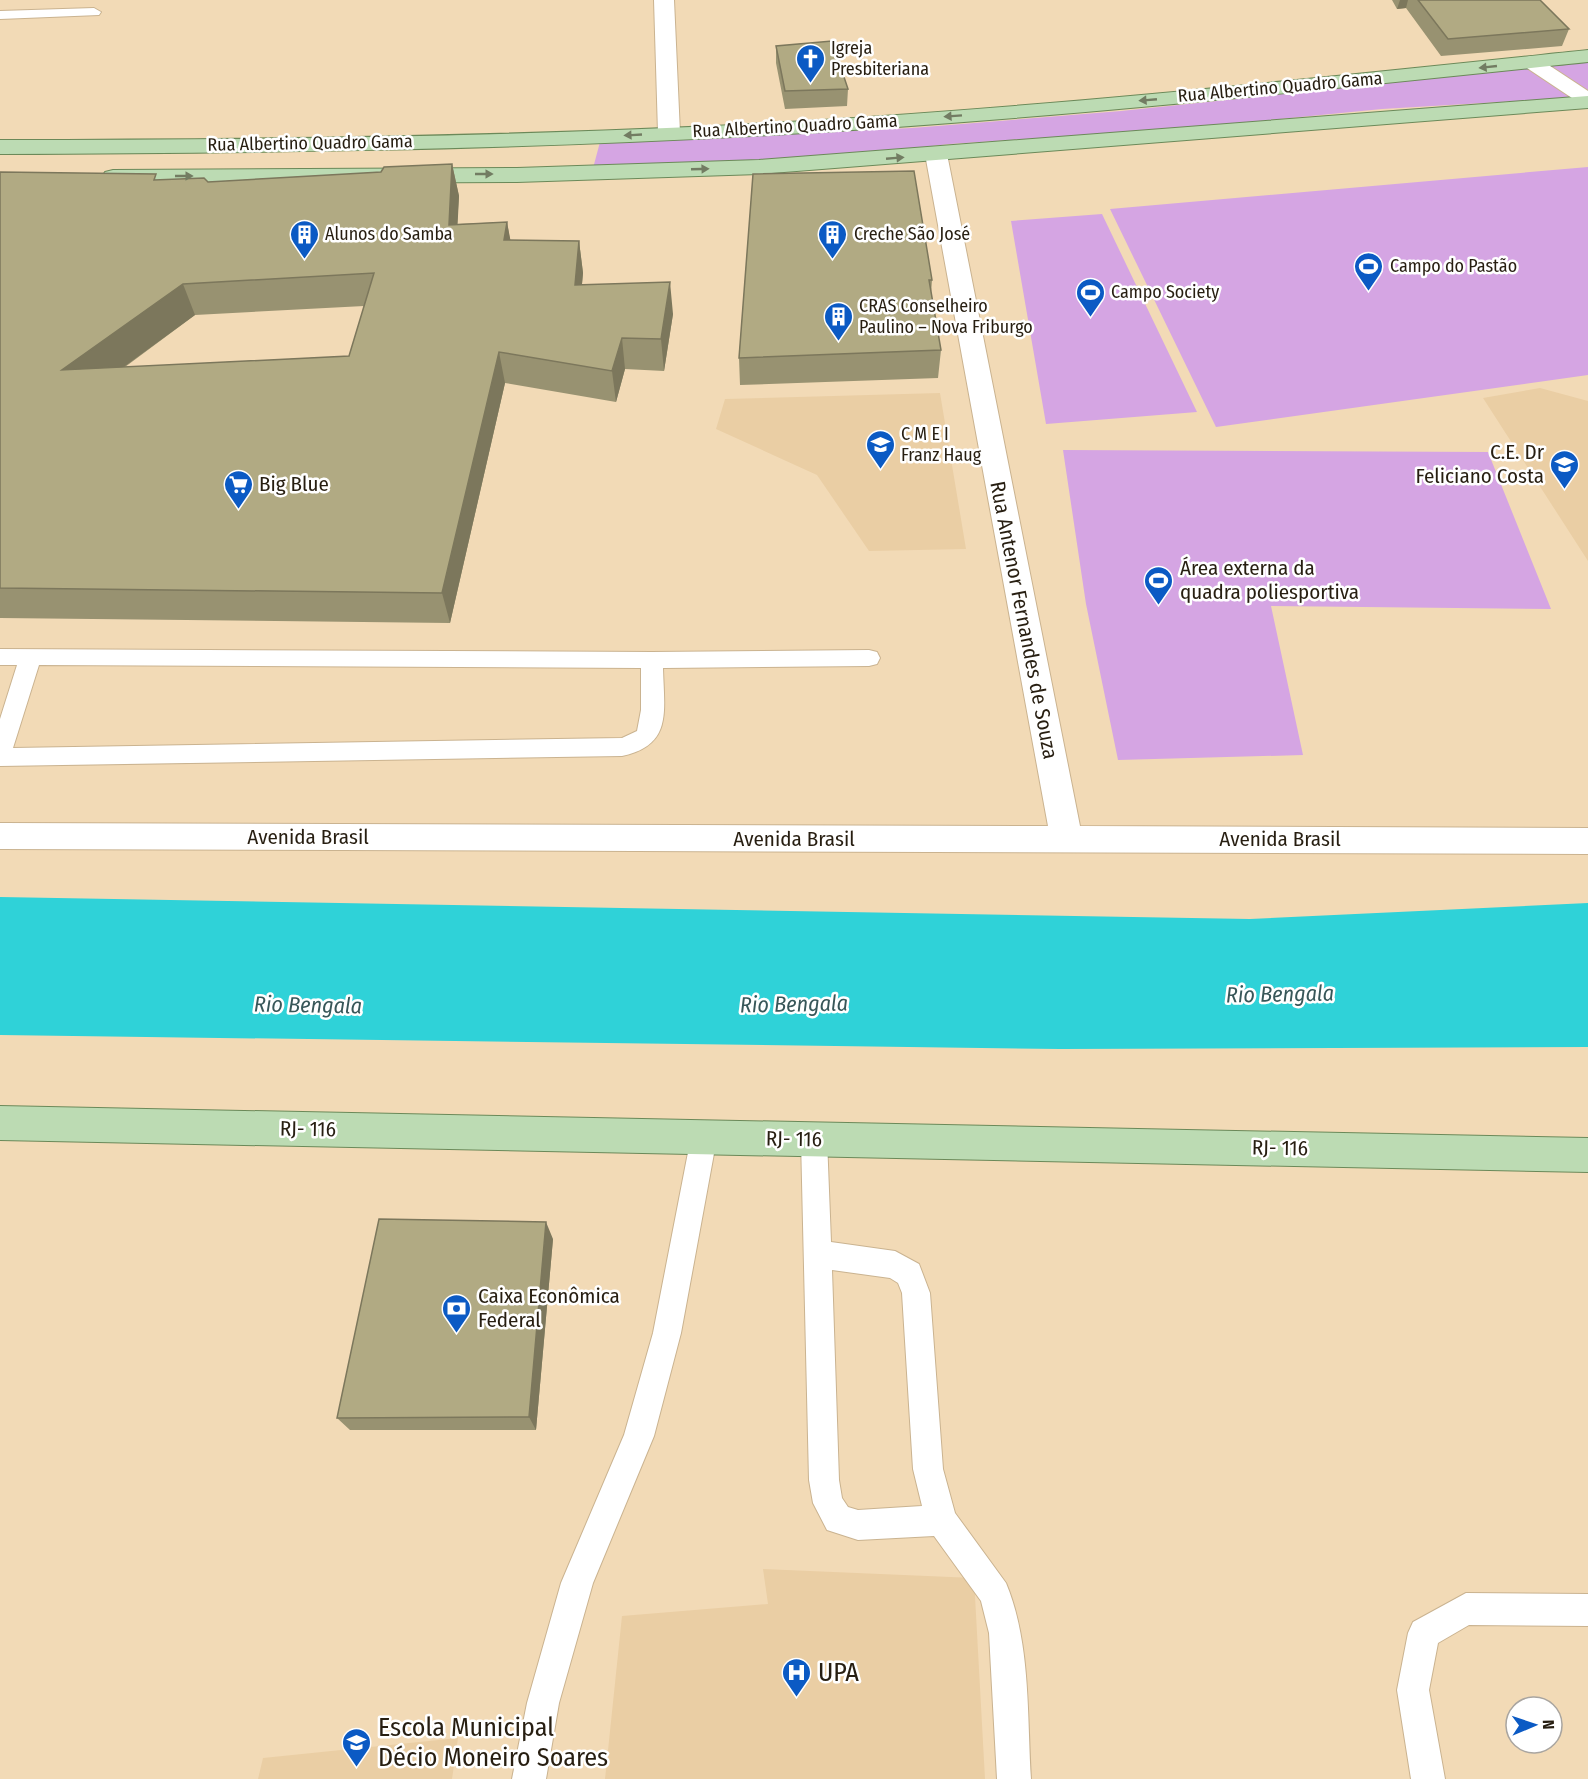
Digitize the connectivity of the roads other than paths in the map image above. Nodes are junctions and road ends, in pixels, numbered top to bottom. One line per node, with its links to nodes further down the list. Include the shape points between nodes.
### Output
1 (664, 0): 7 (street)
2 (93, 12): 3 (lane)
3 (0, 15)
4 (1588, 56): 5 (main road, Rua Albertino Quadro Gama)
5 (1531, 62): 6 (street); 7 (main road, Rua Albertino Quadro Gama, one-way to 7, via 980,114)
6 (1588, 101): 10 (main road, Rua Albertino Quadro Gama)
7 (669, 133): 8 (main road, Rua Albertino Quadro Gama, one-way to 8)
8 (563, 139): 9 (main road, Rua Albertino Quadro Gama); 11 (main road)
9 (0, 147)
10 (936, 154): 11 (main road, Rua Albertino Quadro Gama, one-way to 10, via 754,167); 19 (street, Rua Antenor Fernandes de Souza)
11 (560, 174): 12 (main road, Rua Albertino Quadro Gama, one-way to 11)
12 (90, 177)
13 (0, 657): 14 (lane)
14 (30, 658): 16 (lane); 17 (lane)
15 (869, 658): 16 (lane)
16 (652, 660): 17 (lane, via 647,735 638,744 622,747)
17 (0, 755)
18 (0, 836): 19 (street, Avenida Brasil)
19 (1066, 839): 20 (street, Avenida Brasil)
20 (1588, 841)
21 (0, 1122): 22 (main road, RJ- 116)
22 (704, 1137): 23 (main road, RJ- 116); 28 (lane, via 668,1333 639,1436 577,1583 543,1703)
23 (814, 1139): 24 (main road, RJ- 116); 25 (lane)
24 (1588, 1155)
25 (817, 1254): 26 (lane, via 895,1265 909,1274 916,1293 928,1469); 26 (lane, via 828,1503 838,1519 858,1525)
26 (941, 1520): 29 (lane, via 995,1594 1005,1634)
27 (1588, 1610): 30 (lane, via 1466,1610 1424,1633 1413,1690)
28 (529, 1779)
29 (1014, 1779)
30 (1428, 1779)

